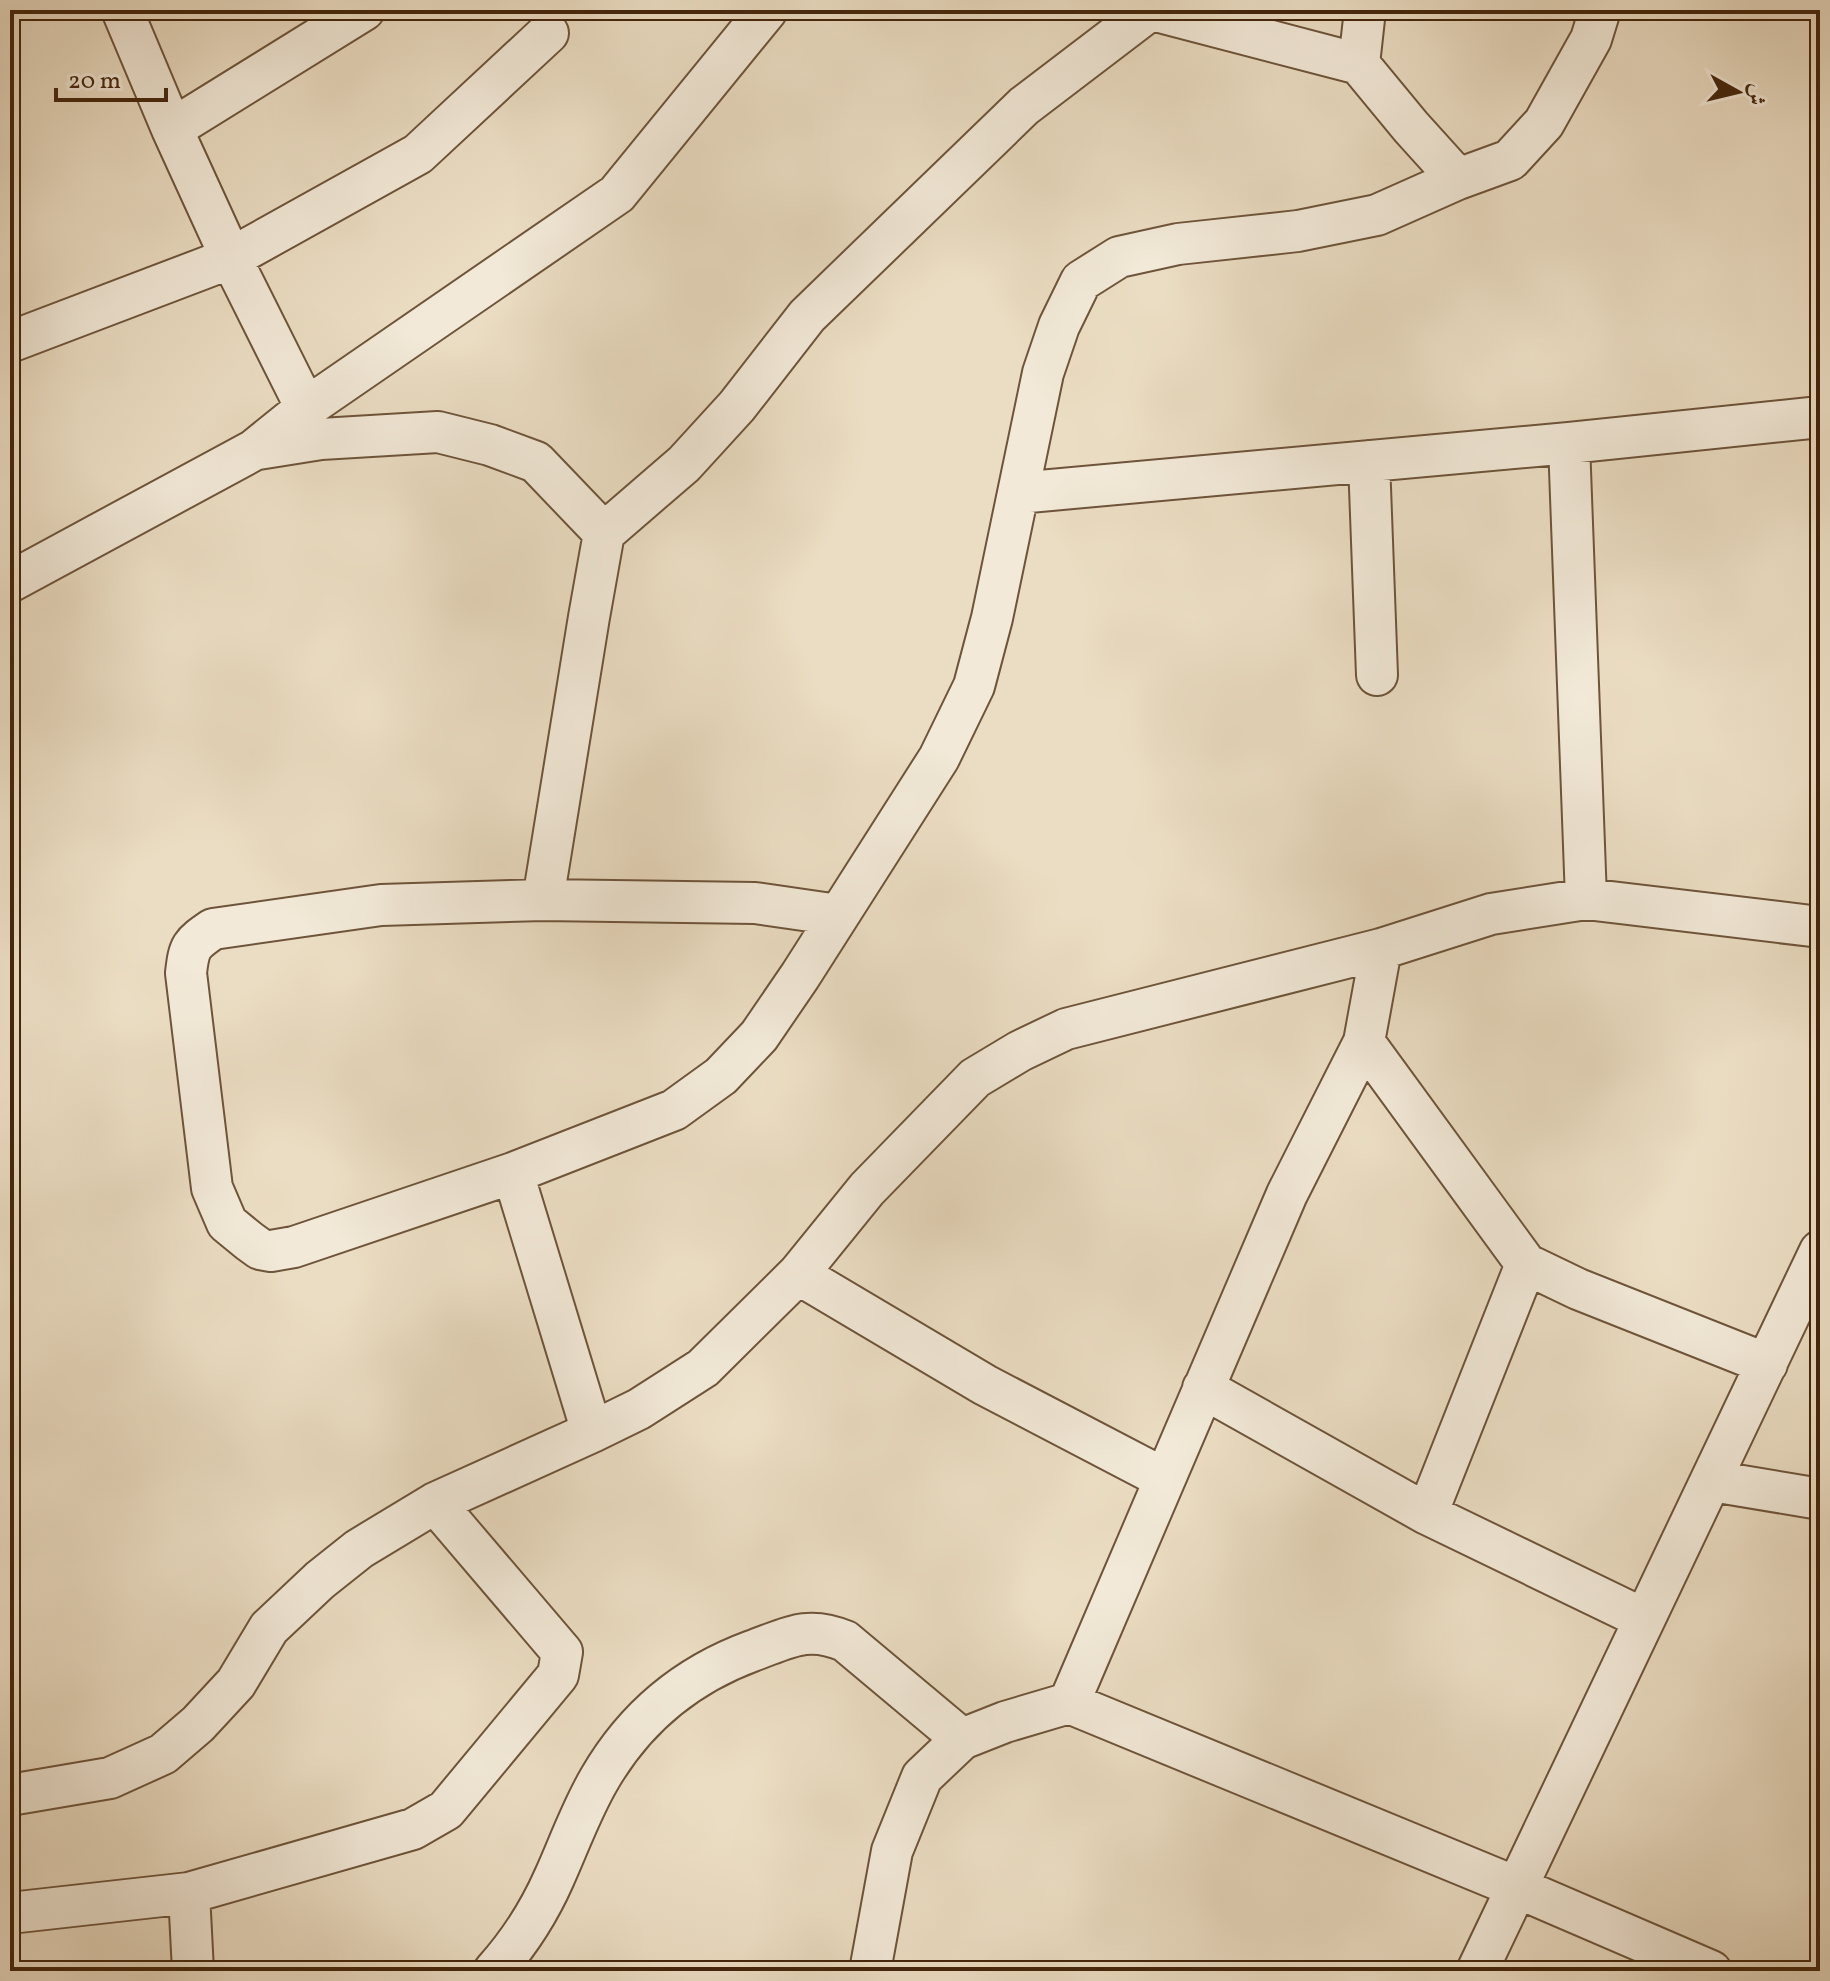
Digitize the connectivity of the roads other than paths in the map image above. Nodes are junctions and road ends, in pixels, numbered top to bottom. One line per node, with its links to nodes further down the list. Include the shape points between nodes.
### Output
1 (122, 10): 9 (street)
2 (364, 10): 9 (street)
3 (767, 10): 13 (street, via 617,194)
4 (1151, 10): 8 (street); 19 (street, via 1012,117 807,316 684,464)
5 (1365, 10): 8 (street)
6 (1600, 10): 10 (street, via 1591,39 1544,123 1510,160)
7 (548, 33): 11 (street, via 418,154)
8 (1359, 64): 10 (street)
9 (172, 129): 11 (street)
10 (1458, 179): 18 (street, via 1377,215 1119,257 1081,281 1043,373)
11 (231, 258): 12 (street); 13 (street)
12 (10, 342)
13 (306, 408): 16 (street)
14 (1820, 417): 15 (street)
15 (1569, 443): 17 (street); 22 (street)
16 (254, 450): 19 (street, via 321,439 438,432 536,462); 20 (street)
17 (1369, 461): 18 (street); 21 (street)
18 (1018, 493): 24 (street, via 974,686 939,758)
19 (604, 533): 23 (street)
20 (10, 582)
21 (1377, 675)
22 (1586, 899): 25 (street); 26 (street, via 1491,914)
23 (543, 900): 24 (street, via 755,903); 28 (street, via 381,905 213,929 188,954 212,1188 227,1223 260,1249 294,1247)
24 (838, 915): 28 (street, via 759,1036 721,1076 674,1110)
25 (1820, 927)
26 (1381, 949): 27 (street); 31 (street, via 1066,1029 1020,1051 975,1078 867,1189)
27 (1364, 1042): 30 (street); 33 (street, via 1287,1194)
28 (513, 1173): 34 (street)
29 (1820, 1251): 32 (street)
30 (1526, 1264): 32 (street); 39 (street)
31 (798, 1274): 34 (street, via 703,1368); 35 (street, via 985,1385)
32 (1767, 1364): 36 (street)
33 (1203, 1388): 35 (street); 39 (street)
34 (592, 1432): 38 (street)
35 (1165, 1479): 41 (street)
36 (1712, 1481): 37 (street); 40 (street)
37 (1820, 1499)
38 (435, 1503): 43 (street, via 359,1549 320,1580 269,1628 216,1707 163,1754 110,1778); 45 (street, via 555,1642 562,1652 558,1675 446,1810 413,1829)
39 (1427, 1514): 40 (street)
40 (1644, 1619): 44 (street)
41 (1069, 1703): 42 (street); 44 (street)
42 (962, 1739): 48 (street, via 845,1641 831,1635 802,1633 705,1672 654,1709 620,1747 593,1791 538,1909); 49 (street, via 922,1777 892,1851)
43 (10, 1795)
44 (1516, 1887): 50 (street); 51 (street)
45 (189, 1893): 46 (street); 47 (street)
46 (10, 1913)
47 (193, 1971)
48 (494, 1971)
49 (870, 1971)
50 (1477, 1971)
51 (1711, 1971)

